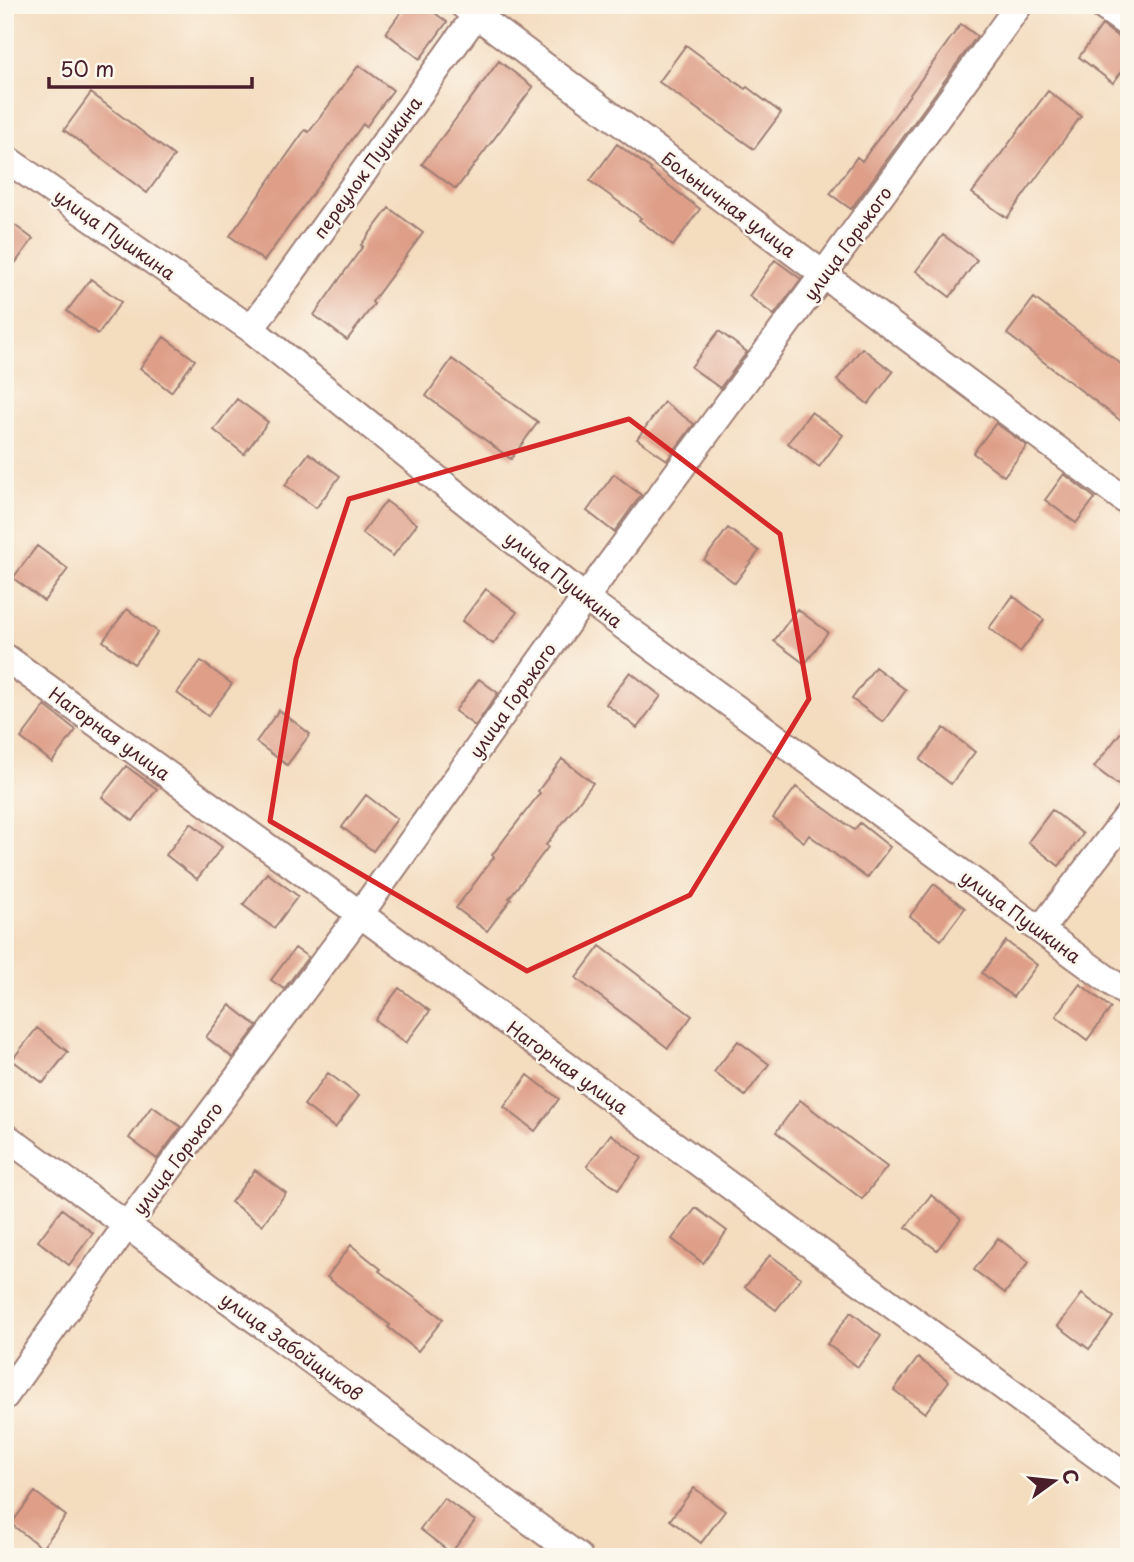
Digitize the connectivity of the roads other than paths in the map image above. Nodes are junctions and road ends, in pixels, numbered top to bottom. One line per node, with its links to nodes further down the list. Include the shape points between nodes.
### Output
1 (1019, 5): 6 (street, улица Горького)
2 (1101, 5): 4 (street)
3 (474, 8): 6 (street, Больничная улица); 7 (street, переулок Пушкина)
4 (1129, 25)
5 (5, 158): 7 (street, улица Пушкина)
6 (823, 275): 8 (street, Больничная улица); 9 (street, улица Горького)
7 (251, 329): 9 (street, улица Пушкина)
8 (1129, 503)
9 (585, 598): 12 (street, улица Горького); 13 (street, улица Пушкина)
10 (5, 657): 12 (street, Нагорная улица)
11 (1129, 814): 13 (street)
12 (360, 914): 16 (street, улица Горького); 18 (street, Нагорная улица)
13 (1040, 930): 14 (street, улица Пушкина)
14 (1129, 995)
15 (5, 1136): 16 (street, улица Забойщиков)
16 (127, 1225): 17 (street, улица Горького); 19 (street, улица Забойщиков)
17 (5, 1396)
18 (1129, 1479)
19 (579, 1557)

